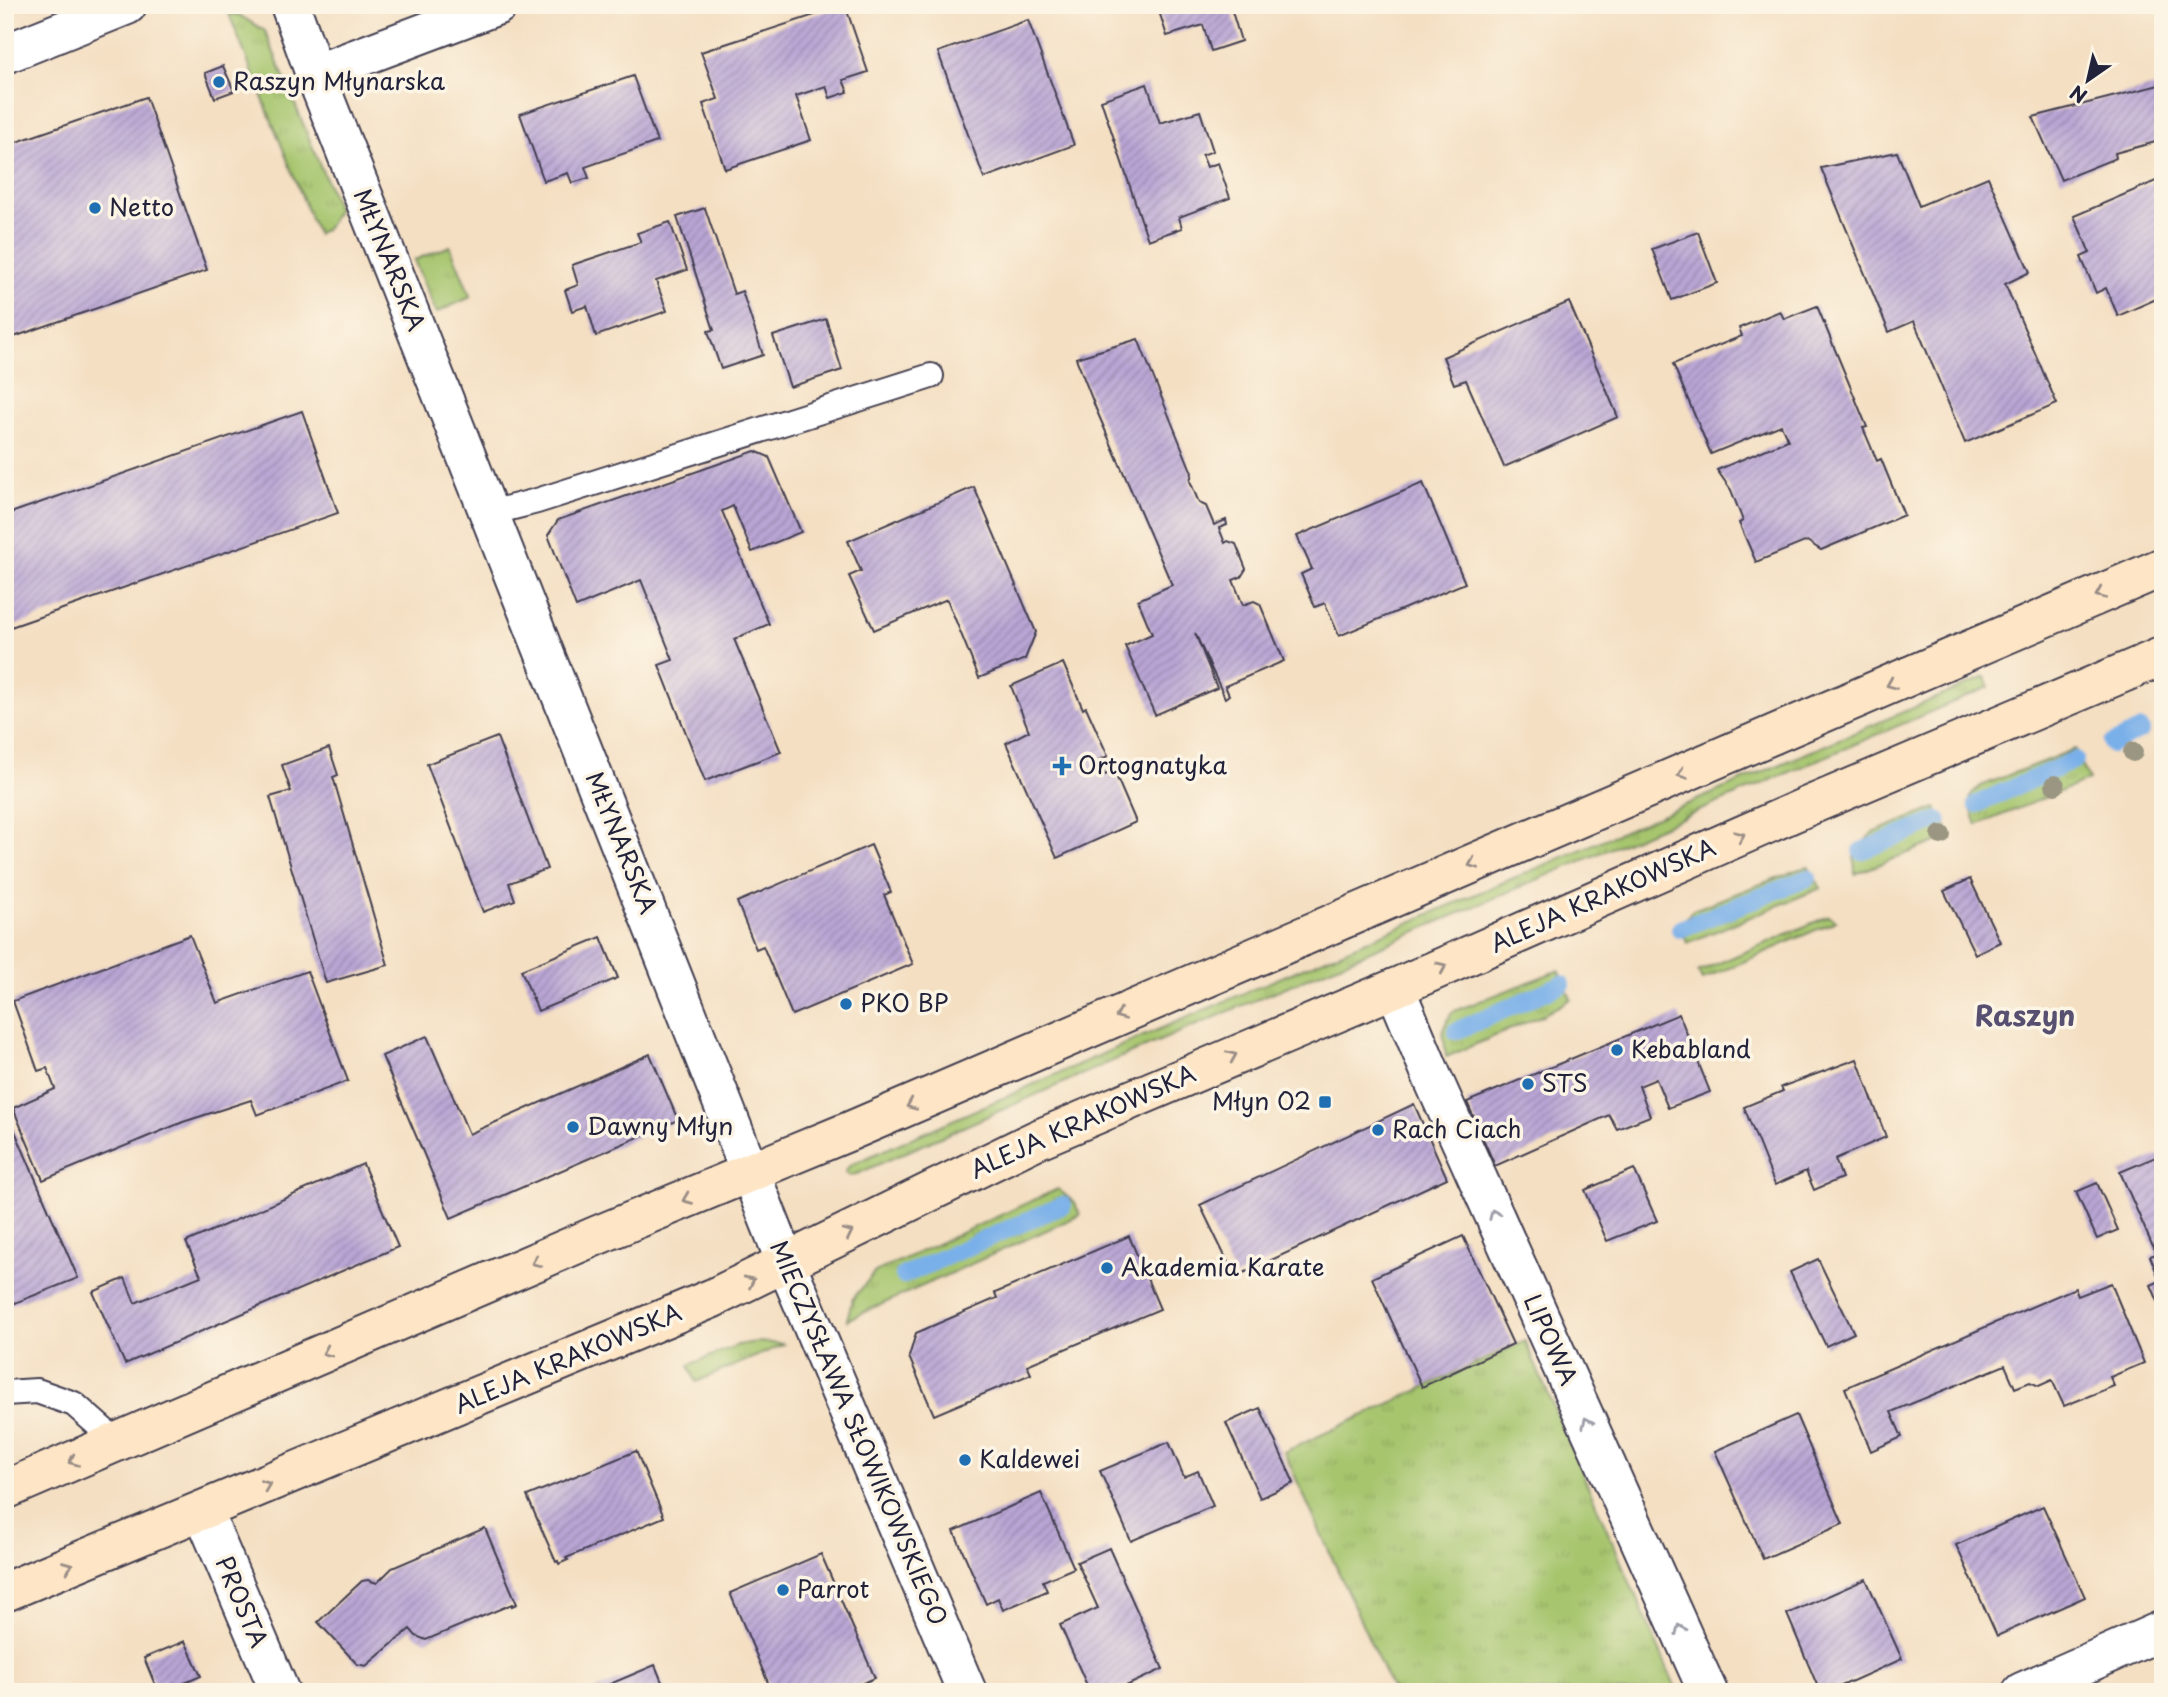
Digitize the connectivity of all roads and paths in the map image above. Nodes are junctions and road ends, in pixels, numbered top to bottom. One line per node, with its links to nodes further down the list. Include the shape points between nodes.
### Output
1 (127, 5): 4 (street)
2 (290, 5): 5 (street, MŁYNARSKA)
3 (498, 5): 5 (street)
4 (5, 54)
5 (315, 74): 7 (street, MŁYNARSKA)
6 (931, 376): 7 (lane)
7 (490, 513): 11 (street, MŁYNARSKA)
8 (2163, 567): 11 (main road, one-way to 11)
9 (2163, 656): 10 (main road, ALEJA KRAKOWSKA, one-way to 9)
10 (1395, 988): 12 (main road, ALEJA KRAKOWSKA, one-way to 10, via 1036,1140); 21 (street, LIPOWA, one-way to 10)
11 (751, 1174): 12 (street, MIECZYSŁAWA SŁOWIKOWSKIEGO); 14 (main road, one-way to 14)
12 (786, 1263): 16 (main road, ALEJA KRAKOWSKA, one-way to 12, via 617,1340); 20 (street, MIECZYSŁAWA SŁOWIKOWSKIEGO)
13 (5, 1393): 14 (lane, via 37,1391 74,1404)
14 (117, 1442): 15 (main road, one-way to 15)
15 (5, 1490)
16 (203, 1511): 17 (main road, ALEJA KRAKOWSKA, one-way to 16); 19 (street, PROSTA)
17 (5, 1592)
18 (2163, 1630): 22 (street)
19 (280, 1692)
20 (967, 1692)
21 (1708, 1692)
22 (2022, 1692)

